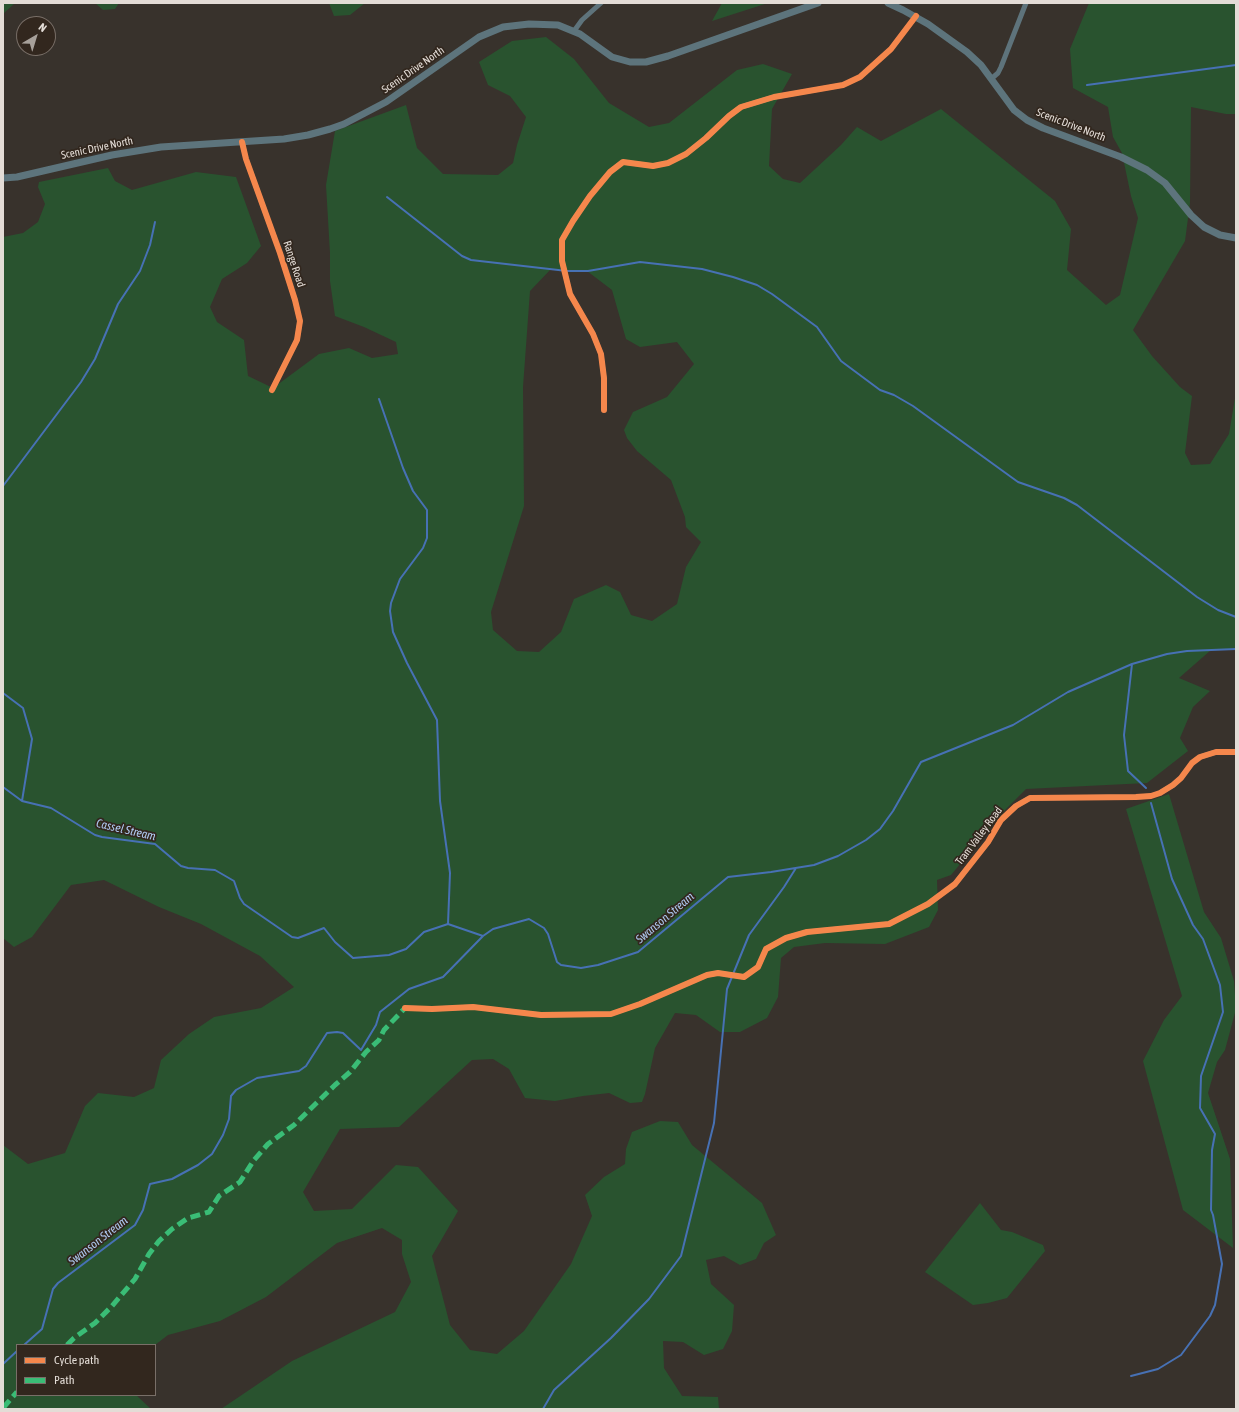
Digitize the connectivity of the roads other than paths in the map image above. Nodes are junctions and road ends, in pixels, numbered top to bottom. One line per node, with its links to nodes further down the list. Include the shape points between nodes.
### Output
1 (601, 3): 6 (street)
2 (818, 3): 6 (main road, Scenic Drive North, via 646,62 630,62 612,57)
3 (888, 3): 5 (main road, Scenic Drive North)
4 (1026, 3): 7 (street, via 1009,50 998,73)
5 (916, 16): 7 (main road, Scenic Drive North, via 960,46 981,65); 12 (street, via 891,49 860,77 843,85 774,97 741,107 686,154 668,163 653,166 623,162 610,172 590,196 562,240 562,261 570,294 593,334 601,354)
6 (574, 31): 8 (main road, Scenic Drive North, via 558,25 538,23 495,30 468,44 392,98 344,124 296,137)
7 (991, 79): 10 (main road, Scenic Drive North, via 1014,110 1027,120 1147,170 1165,182 1204,227 1220,235)
8 (242, 142): 9 (main road, Scenic Drive North, via 154,148); 11 (street, Range Road, via 300,321 297,340)
9 (3, 178)
10 (1236, 238)
11 (272, 390)
12 (604, 410)
13 (1236, 752): 14 (street, Tram Valley Road, via 1216,752 1200,757 1173,785 1151,796 1030,798 1016,806 1001,820 988,842 954,884 928,904 889,924 807,932 786,938 766,949 758,967 744,977 718,973 707,975 611,1014 541,1015 473,1007 432,1010)
14 (405, 1008)

